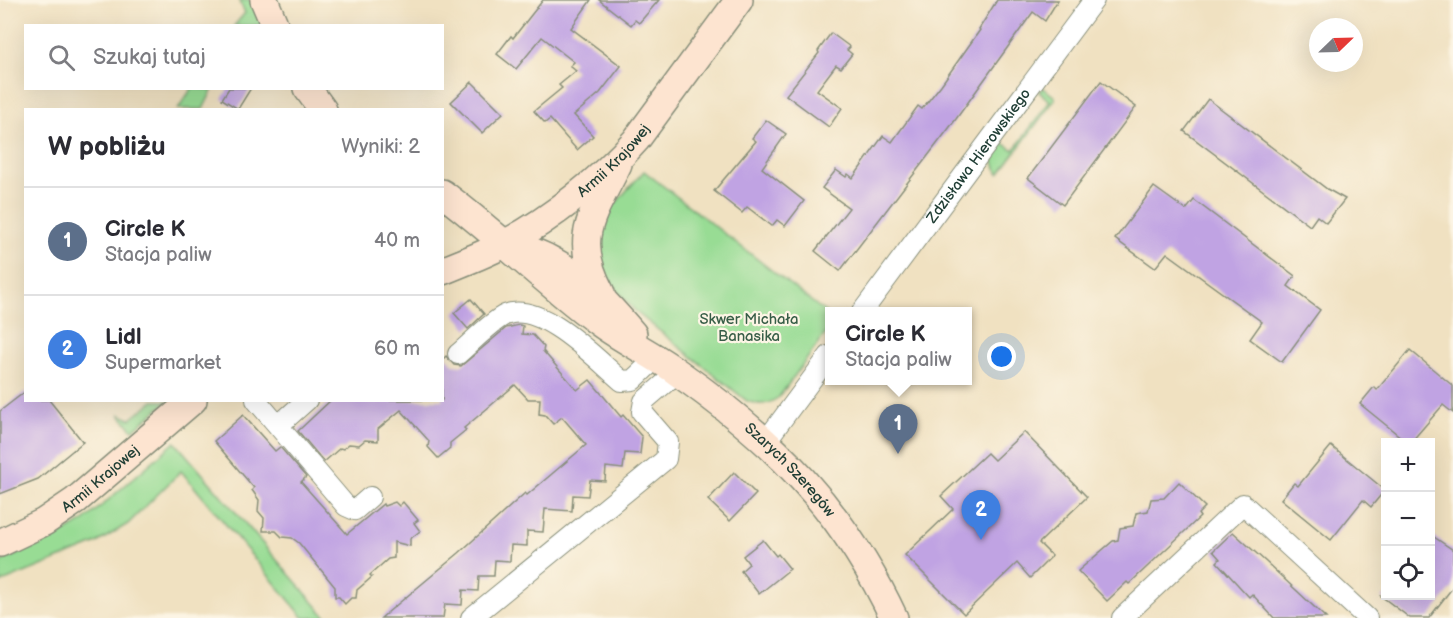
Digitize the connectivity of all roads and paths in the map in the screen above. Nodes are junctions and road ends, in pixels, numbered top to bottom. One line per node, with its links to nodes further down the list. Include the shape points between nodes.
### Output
1 (264, 0): 4 (street)
2 (739, 0): 7 (street, Armii Krajowej)
3 (1094, 0): 12 (street, Zdzisława Hierowskiego)
4 (274, 24)
5 (308, 90): 6 (street)
6 (322, 108)
7 (622, 156): 9 (street, Armii Krajowej, via 565,204); 11 (street, Szarych Szeregów, via 586,237 588,265)
8 (444, 195): 9 (street)
9 (505, 243): 10 (street, Armii Krajowej); 11 (street, Szarych Szeregów, via 532,250 563,266); 14 (street, Szarych Szeregów, via 599,322)
10 (444, 270)
11 (607, 304): 14 (street, Szarych Szeregów)
12 (866, 307)
13 (458, 354): 14 (street, via 503,316 518,311 555,324 622,381 633,381)
14 (661, 360): 20 (street, Szarych Szeregów); 24 (street, via 642,412 668,442 666,459)
15 (825, 361): 20 (street)
16 (191, 402): 22 (street, Armii Krajowej, via 75,501 44,522)
17 (258, 402): 19 (street)
18 (305, 402): 19 (street)
19 (279, 425): 21 (street, via 346,506 356,510)
20 (766, 441): 25 (street, Szarych Szeregów, via 824,502 865,562)
21 (370, 497)
22 (0, 543)
23 (1364, 617): 26 (street, via 1243,504)
24 (471, 618)
25 (894, 618)
26 (1122, 618)

